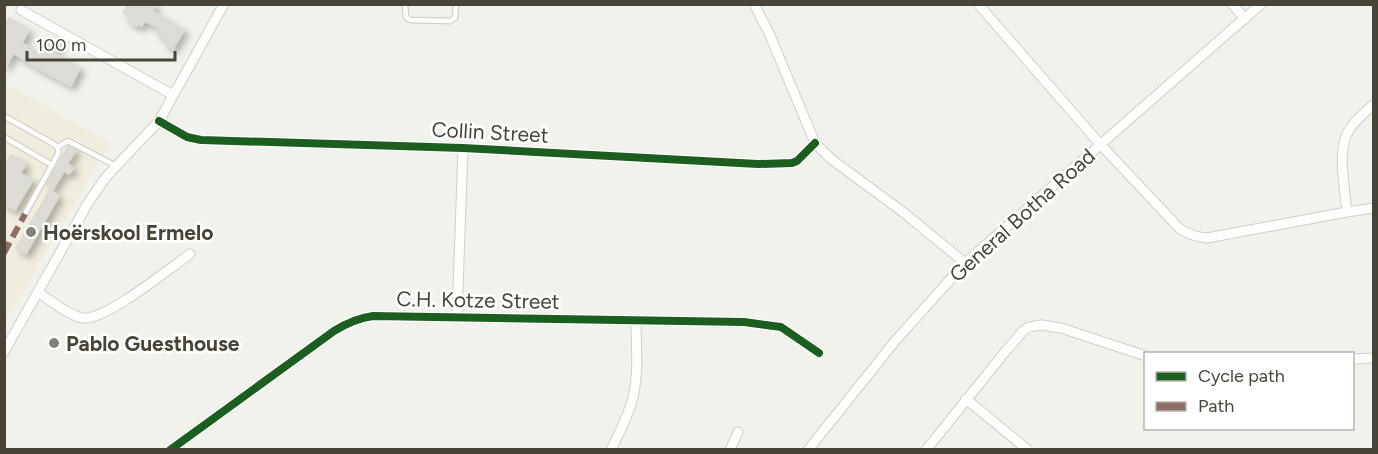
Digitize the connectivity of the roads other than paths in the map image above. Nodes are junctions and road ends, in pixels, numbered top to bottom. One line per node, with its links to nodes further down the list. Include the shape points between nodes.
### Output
1 (224, 4): 10 (street)
2 (405, 4): 3 (lane, via 410,20 450,21 455,18)
3 (456, 4)
4 (754, 4): 15 (street)
5 (978, 4): 16 (street)
6 (1232, 4): 9 (street)
7 (1261, 4): 9 (street, General Botha Road)
8 (21, 10): 10 (street)
9 (1245, 18): 16 (street, General Botha Road)
10 (173, 95): 13 (street)
11 (1374, 104): 22 (street, via 1345,138)
12 (4, 116): 17 (lane)
13 (159, 121): 18 (street, Collin Street, via 187,137 201,140); 20 (street)
14 (4, 137): 19 (lane)
15 (815, 142): 18 (street, Collin Street, via 797,161 786,164); 25 (street, via 831,159)
16 (1100, 144): 22 (street, via 1180,229 1198,237); 25 (street, General Botha Road)
17 (58, 147): 19 (lane); 20 (lane, via 68,141)
18 (463, 148): 27 (street)
19 (52, 165): 23 (lane)
20 (116, 166): 26 (street, via 88,203)
21 (1374, 208): 22 (street)
22 (1347, 212)
23 (25, 214)
24 (190, 254): 26 (street, via 118,305 91,317 72,314)
25 (965, 263): 39 (street, General Botha Road, via 896,340)
26 (39, 292): 29 (street)
27 (458, 317): 28 (street, C.H. Kotze Street); 36 (street, C.H. Kotze Street, via 373,316 344,325)
28 (636, 320): 30 (street, C.H. Kotze Street, via 744,322 781,327); 37 (street, via 633,397)
29 (4, 352)
30 (819, 353)
31 (1144, 355): 34 (street, via 1061,328 1029,327)
32 (1374, 358): 33 (street)
33 (1354, 359)
34 (966, 399): 40 (street); 41 (street)
35 (738, 432): 38 (street)
36 (170, 450)
37 (611, 450)
38 (729, 450)
39 (808, 450)
40 (926, 450)
41 (1028, 450)

